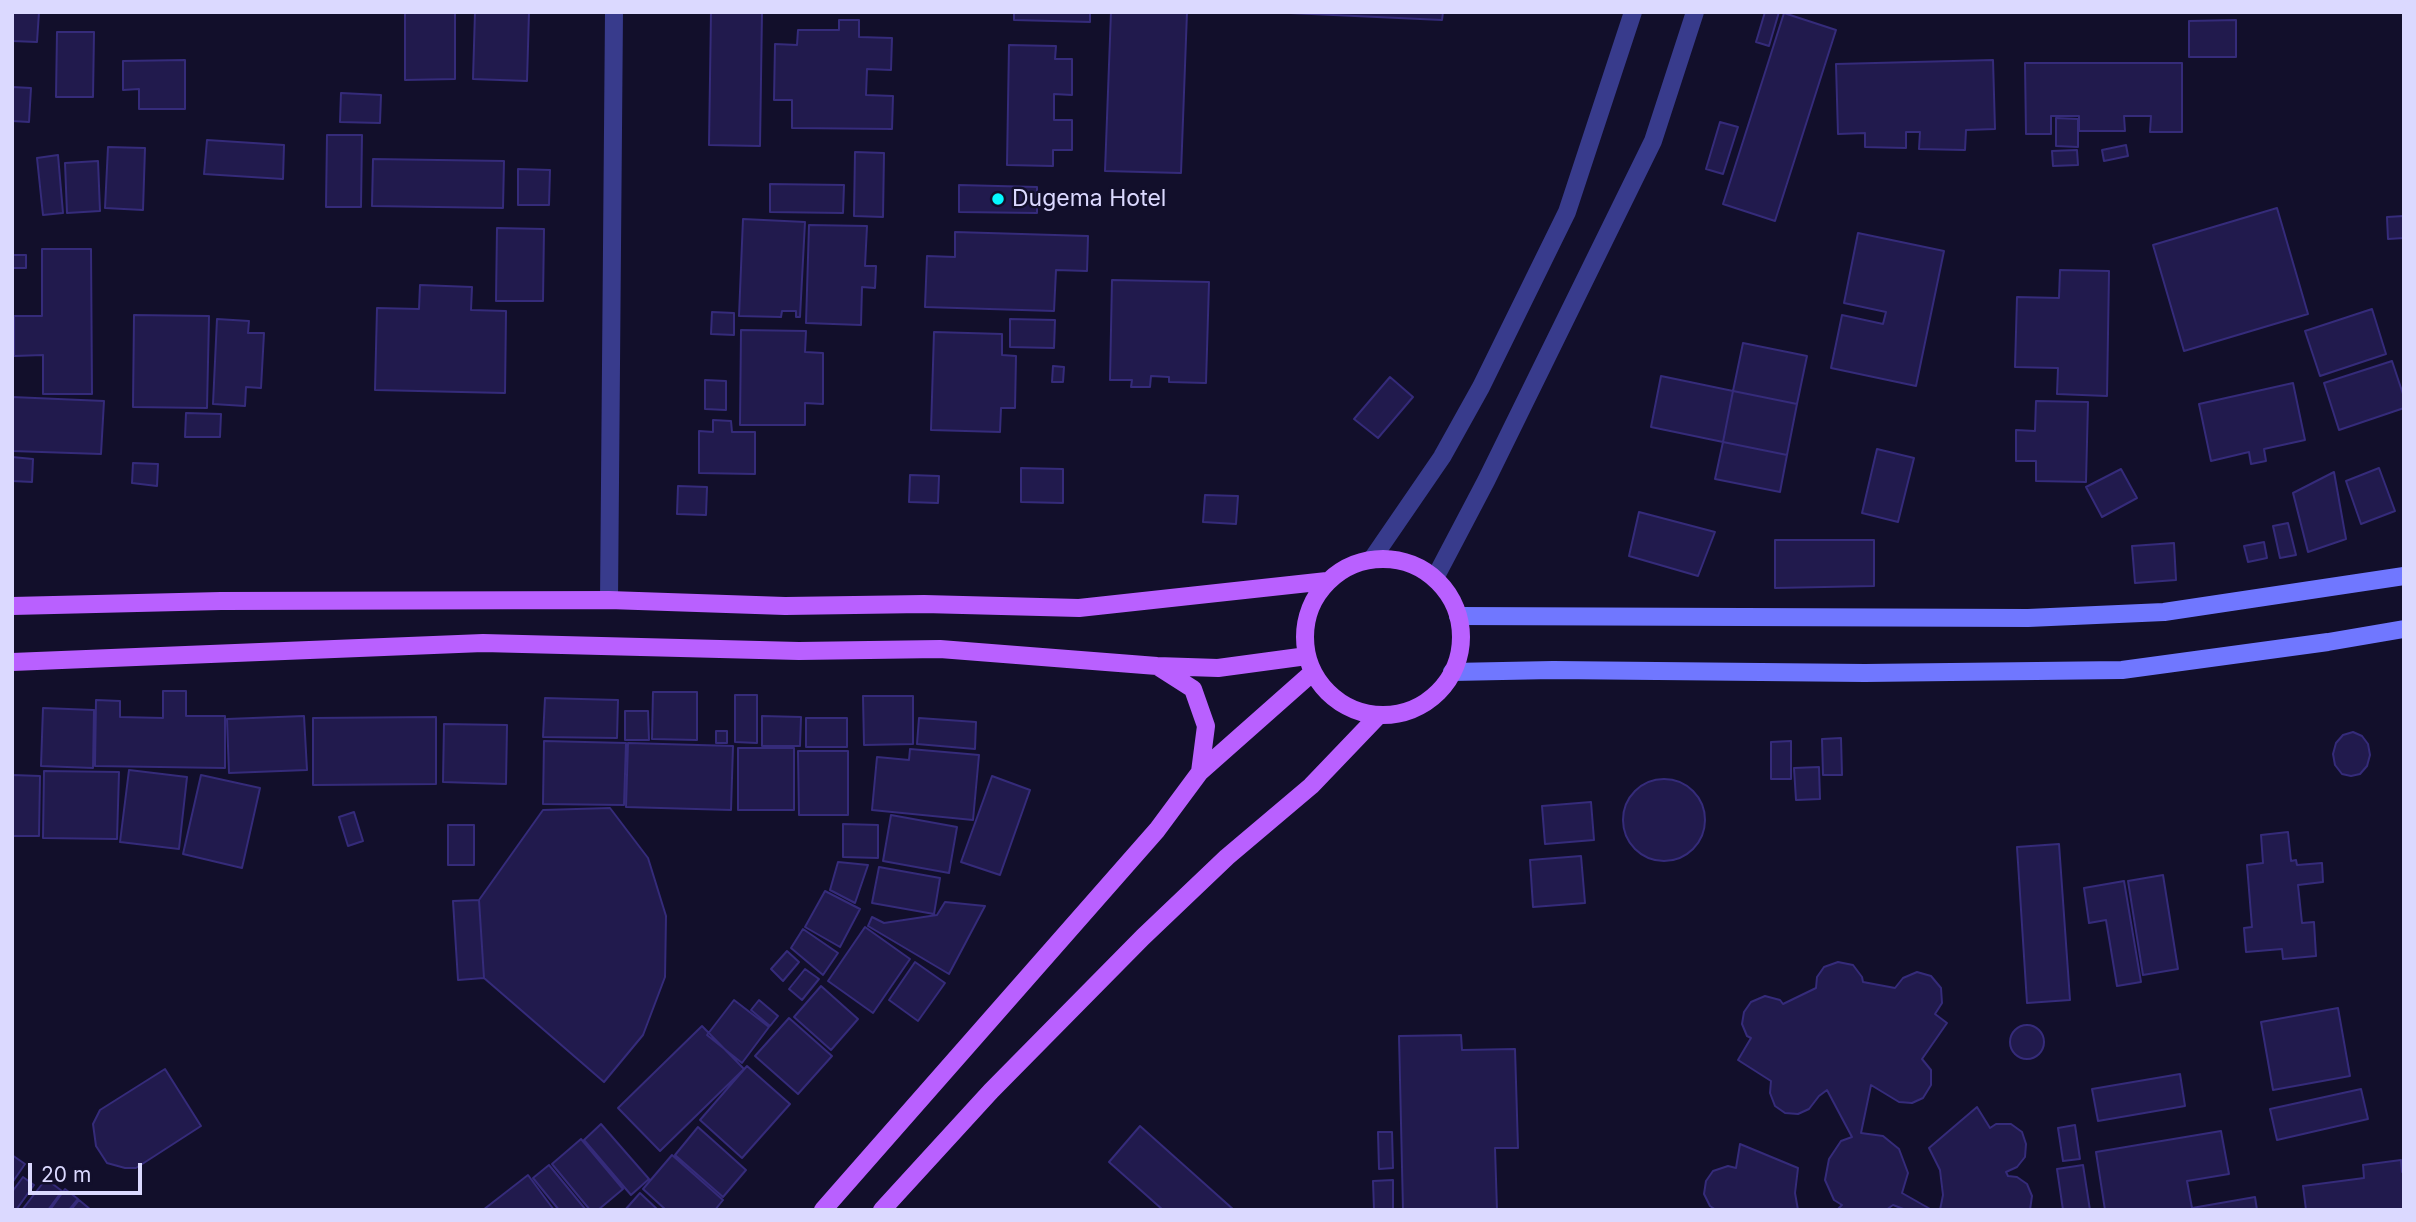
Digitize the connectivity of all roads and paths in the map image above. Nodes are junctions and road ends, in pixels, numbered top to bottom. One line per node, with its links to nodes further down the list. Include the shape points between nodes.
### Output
1 (614, 12): 8 (street)
2 (1633, 12): 4 (street, via 1567,212 1442,457)
3 (1695, 12): 6 (street, via 1653,141)
4 (1372, 559): 6 (main road, via 1416,565); 7 (main road, via 1348,566)
5 (2404, 576): 10 (main road, via 2164,612 2042,617)
6 (1435, 578): 10 (main road)
7 (1327, 581): 8 (main road, via 1079,608); 13 (main road, via 1311,603 1305,629)
8 (609, 600): 9 (main road)
9 (12, 606)
10 (1458, 616): 15 (main road, via 1460,654)
11 (2404, 629): 15 (main road, via 2122,670)
12 (12, 662): 14 (main road, via 483,643 799,651 940,649)
13 (1310, 664): 14 (main road); 16 (main road, via 1329,695 1352,709); 17 (main road)
14 (1157, 666): 17 (main road, via 1193,689 1206,726)
15 (1452, 672): 16 (main road, via 1430,700 1396,714)
16 (1379, 715): 19 (main road, via 1311,786 1227,856 1143,937)
17 (1200, 772): 18 (main road, via 1157,830)
18 (822, 1210)
19 (882, 1210)

